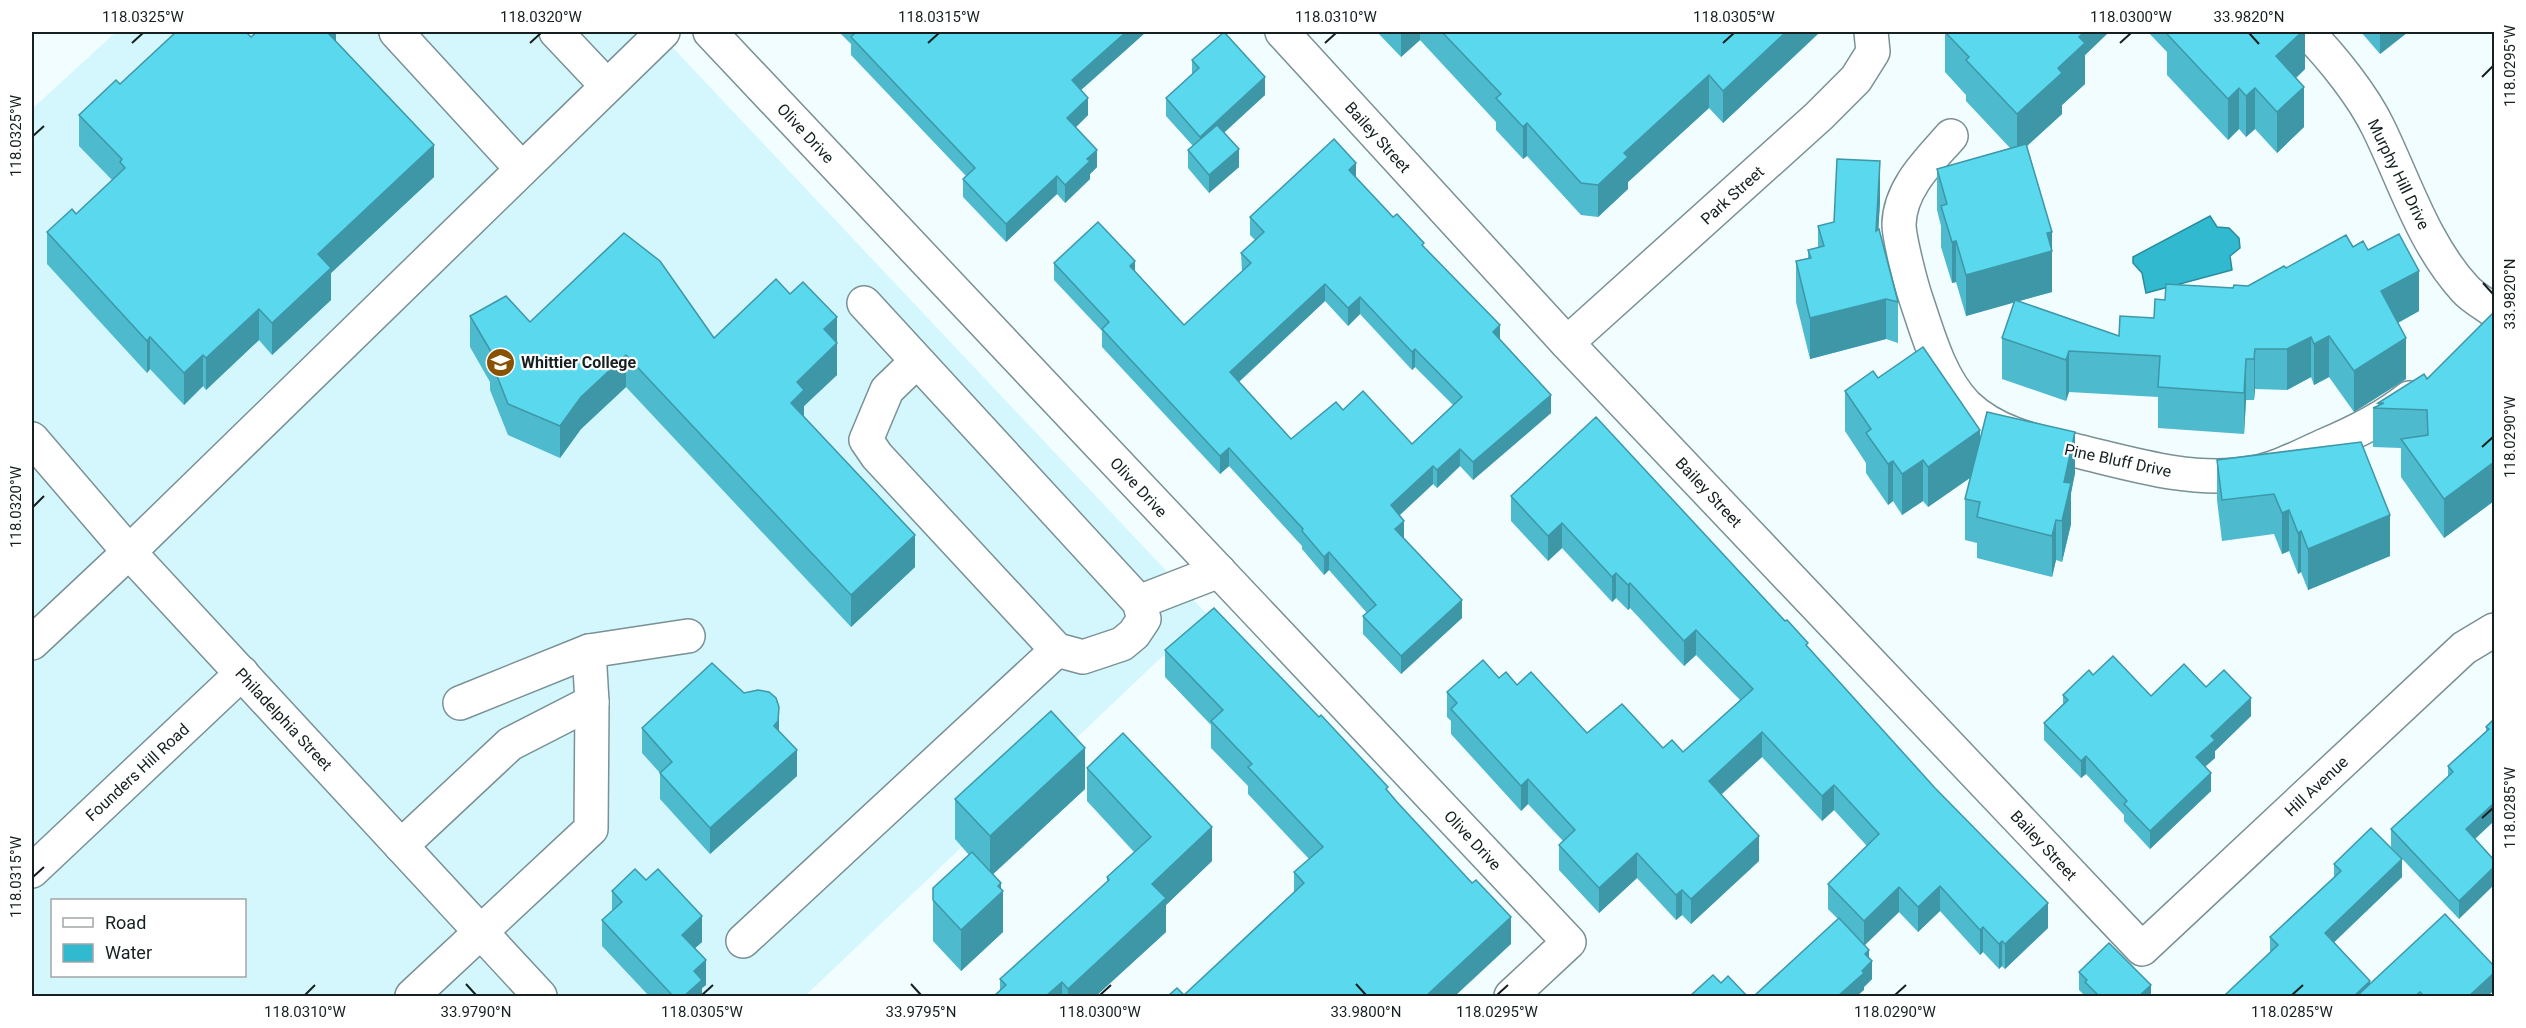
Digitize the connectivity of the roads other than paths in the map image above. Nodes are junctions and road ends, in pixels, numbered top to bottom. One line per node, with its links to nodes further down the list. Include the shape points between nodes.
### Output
1 (396, 32): 10 (street)
2 (556, 32): 8 (street)
3 (663, 32): 8 (street)
4 (710, 32): 18 (street, Olive Drive)
5 (1871, 32): 13 (street, Park Street, via 1873,52 1856,80)
6 (2307, 32): 12 (street, Murphy Hill Drive, via 2377,125 2417,216)
7 (1298, 37): 13 (street, Bailey Street)
8 (607, 86): 10 (street)
9 (1951, 136): 15 (street, Pine Bluff Drive, via 1924,165 1906,194 1899,224 1912,288 1930,343 1946,377 1965,404 1990,424 2025,439 2163,472 2248,474 2350,435 2388,415)
10 (522, 169): 17 (street)
11 (864, 303): 14 (street)
12 (2489, 322)
13 (1567, 343): 32 (street, Bailey Street)
14 (917, 361): 19 (street); 23 (street, via 886,390 866,440)
15 (2431, 381)
16 (34, 449): 17 (street, Philadelphia Street)
17 (129, 552): 22 (street); 25 (street, Philadelphia Street)
18 (1219, 571): 19 (street); 35 (street, Olive Drive, via 1569,942)
19 (1139, 602): 23 (street, via 1144,619 1122,644 1083,657)
20 (2494, 630): 32 (street, Hill Avenue, via 2464,648)
21 (688, 636): 24 (street)
22 (32, 643)
23 (1057, 650): 31 (street)
24 (589, 651): 26 (street); 27 (street)
25 (242, 673): 28 (street, Philadelphia Street); 29 (street, Founders Hill Road)
26 (592, 702): 28 (street, via 510,744); 30 (street, via 591,829)
27 (460, 704)
28 (401, 846): 30 (street, Philadelphia Street)
29 (32, 871)
30 (481, 932): 33 (street); 34 (street, Philadelphia Street)
31 (743, 941)
32 (2142, 949)
33 (412, 996)
34 (540, 996)
35 (1511, 996)

